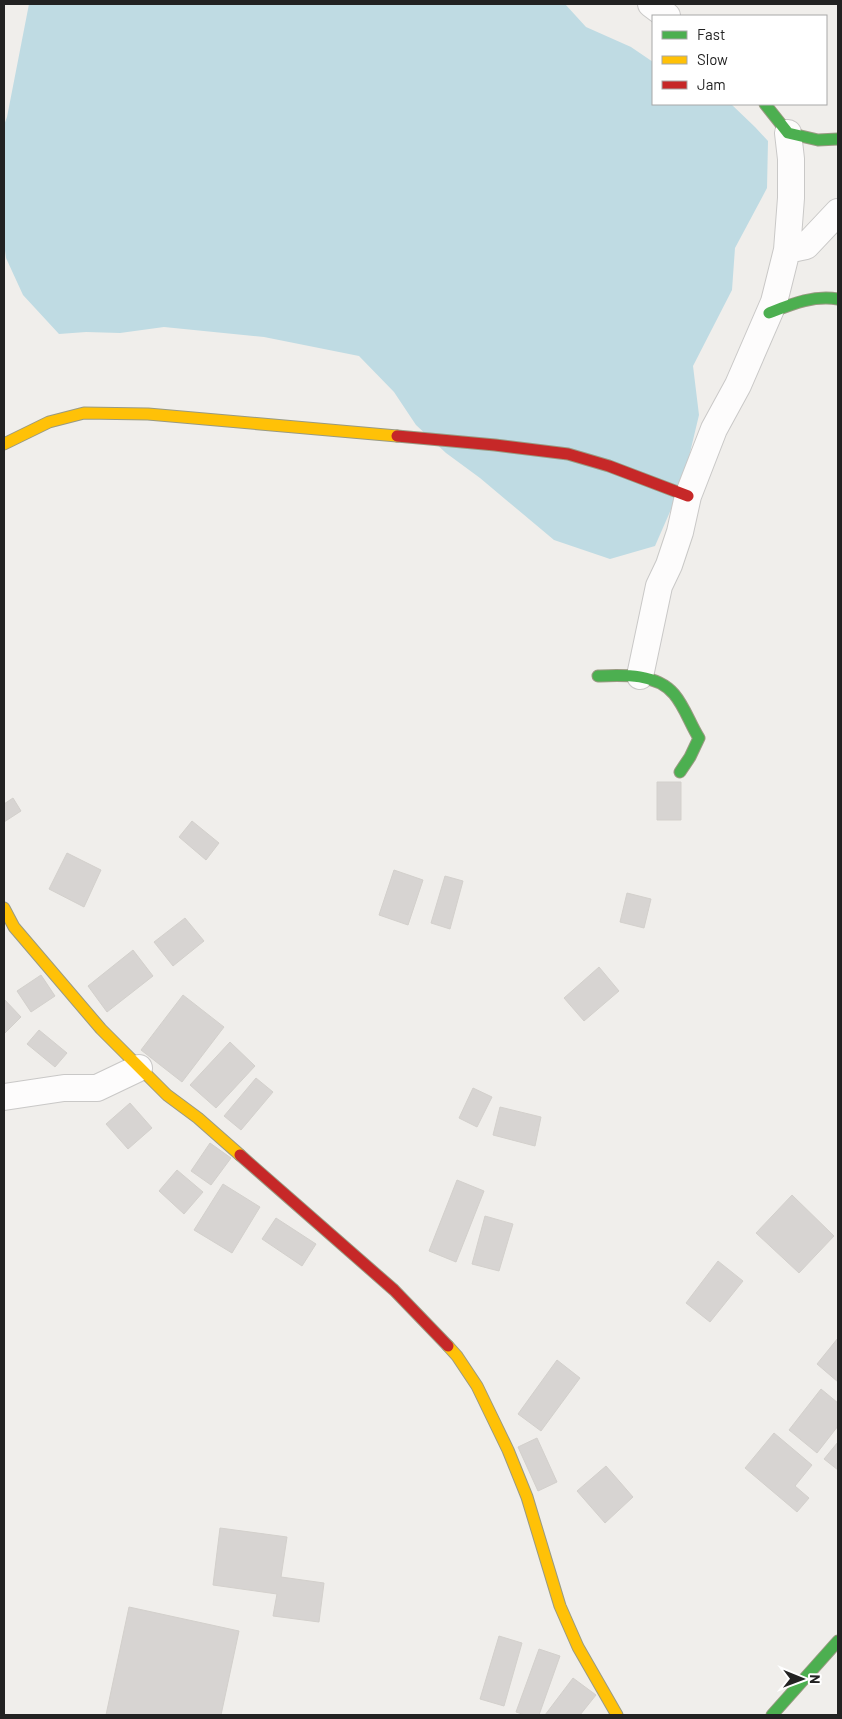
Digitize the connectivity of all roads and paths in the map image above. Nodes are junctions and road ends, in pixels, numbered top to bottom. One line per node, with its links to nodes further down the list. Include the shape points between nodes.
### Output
1 (651, 4): 2 (street)
2 (666, 15)
3 (766, 105): 4 (street)
4 (788, 133): 5 (street, via 818,140); 7 (street, via 791,198)
5 (838, 139)
6 (838, 212): 7 (street, via 806,246)
7 (787, 250): 9 (street)
8 (838, 299): 9 (street, via 825,296 804,300)
9 (769, 313): 11 (street, via 738,385 714,429)
10 (4, 444): 11 (street, via 49,422 84,412 148,414 568,454 610,466)
11 (688, 496): 13 (street, via 680,532 659,586)
12 (598, 676): 13 (street)
13 (640, 676): 14 (street, via 668,687 699,738)
14 (680, 772)
15 (4, 908): 16 (street, via 14,927 94,1022)
16 (139, 1068): 17 (street, via 97,1088 64,1088); 19 (street, via 167,1096 198,1118 394,1290 456,1356 477,1386 508,1450 527,1497 560,1606 578,1647)
17 (4, 1097)
18 (838, 1642): 20 (street)
19 (617, 1715)
20 (772, 1715)

